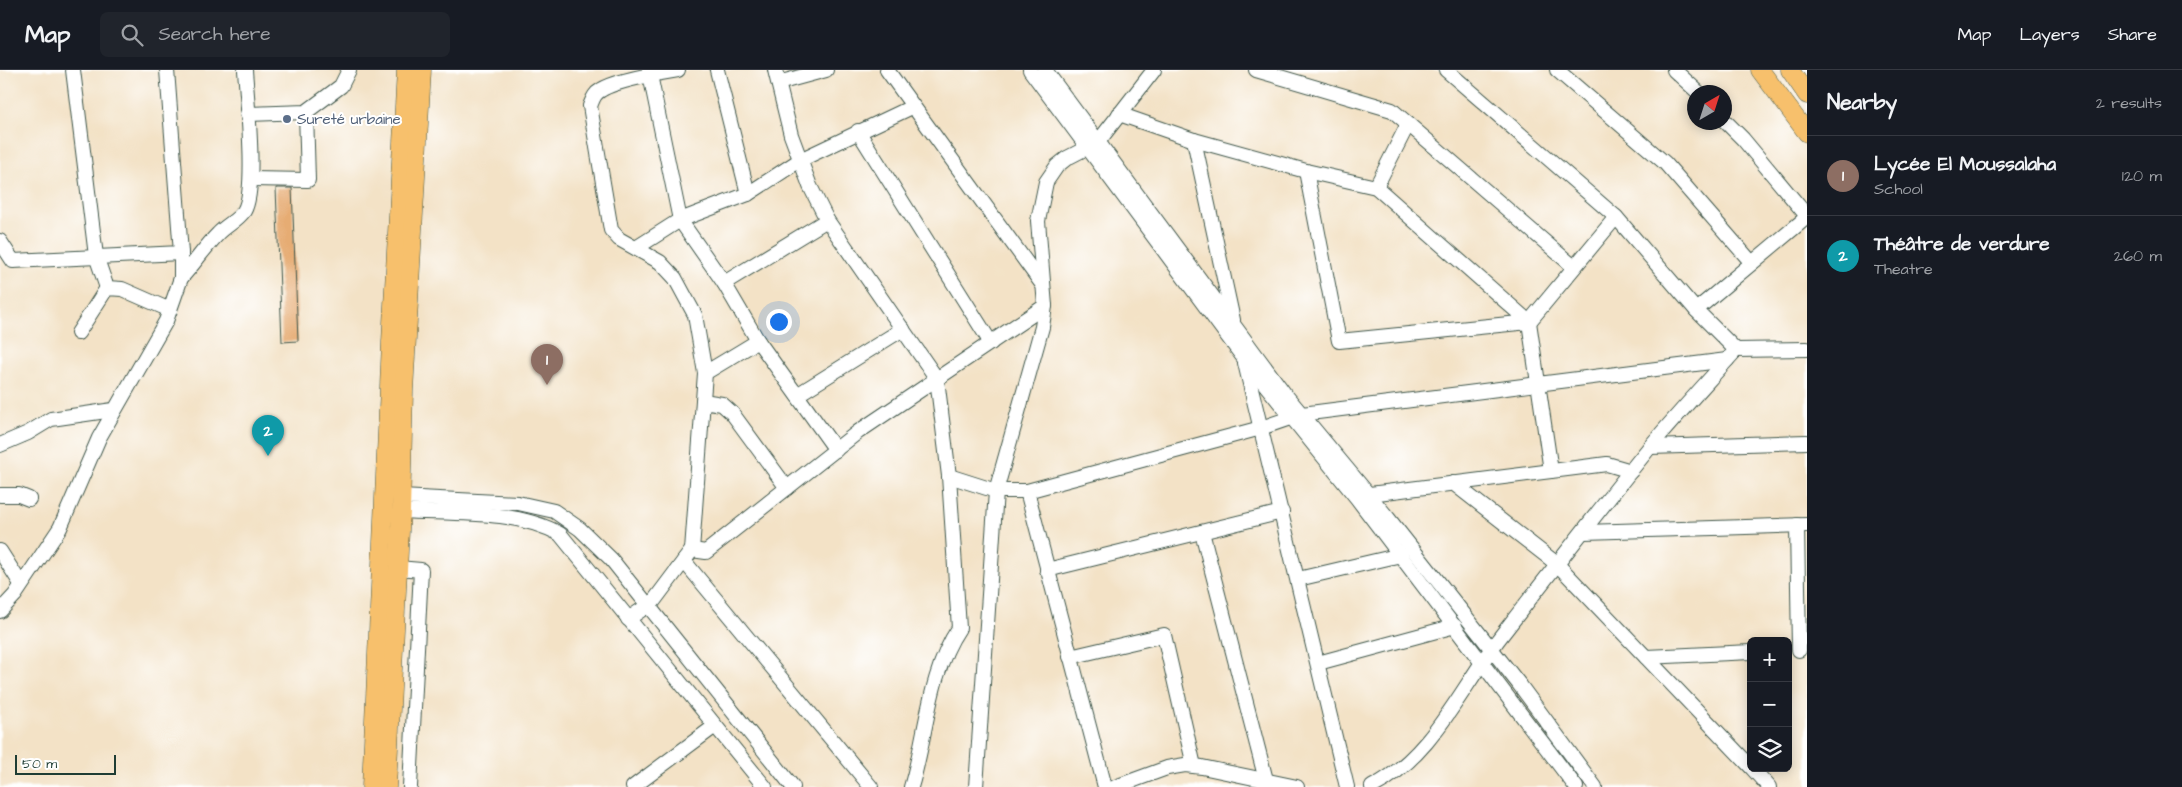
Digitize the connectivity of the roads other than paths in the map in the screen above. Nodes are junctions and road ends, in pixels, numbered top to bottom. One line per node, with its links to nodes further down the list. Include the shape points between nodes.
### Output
1 (73, 70): 47 (street)
2 (167, 70): 46 (street)
3 (245, 70): 27 (street)
4 (349, 70): 26 (street, via 341,86)
5 (406, 70): 118 (main road)
6 (422, 70): 89 (main road)
7 (678, 70): 20 (street)
8 (717, 70): 39 (street)
9 (826, 70): 22 (street)
10 (887, 70): 25 (street)
11 (1030, 70): 34 (street)
12 (1046, 70): 34 (street)
13 (1154, 70): 28 (street)
14 (1256, 70): 29 (street, via 1392,110)
15 (1446, 70): 41 (street)
16 (1557, 70): 49 (street, via 1665,163)
17 (1674, 70): 21 (street)
18 (1760, 70): 32 (main road)
19 (1790, 70): 24 (main road)
20 (649, 73): 42 (street); 45 (street, via 601,89 590,106 611,230 619,239)
21 (1684, 75): 23 (street)
22 (776, 76): 35 (street)
23 (1692, 85)
24 (1807, 95)
25 (912, 107): 31 (street); 53 (street)
26 (306, 112): 27 (street); 37 (street, via 308,180)
27 (248, 114): 37 (street)
28 (1119, 114): 33 (street); 34 (street)
29 (1408, 124): 38 (street); 50 (street)
30 (1732, 128): 40 (street)
31 (858, 131): 35 (street); 63 (street)
32 (1807, 133)
33 (1194, 140): 36 (street); 59 (street)
34 (1093, 145): 53 (street, via 1067,158 1046,182 1038,221); 59 (street); 66 (street)
35 (800, 160): 39 (street); 43 (street)
36 (1306, 171): 38 (street); 58 (street, via 1340,341)
37 (251, 179): 51 (street, via 249,200 244,210 219,232)
38 (1376, 187): 58 (street)
39 (748, 194): 42 (street)
40 (1807, 216): 49 (street)
41 (1616, 217): 50 (street); 57 (street)
42 (680, 220): 45 (street); 52 (street)
43 (827, 220): 52 (street); 60 (street)
44 (0, 241): 48 (street)
45 (636, 248): 67 (street, via 660,262 675,278 695,315)
46 (180, 252): 47 (street); 51 (street)
47 (96, 256): 48 (street); 54 (street)
48 (7, 261)
49 (1752, 263): 57 (street)
50 (1574, 267): 58 (street)
51 (182, 278): 56 (street)
52 (724, 283): 62 (street)
53 (1043, 285): 55 (street)
54 (107, 288): 56 (street, via 122,289); 61 (street)
55 (1045, 306): 63 (street); 84 (street, via 1037,348)
56 (170, 310): 72 (street)
57 (1696, 310): 65 (street)
58 (1529, 322): 69 (street)
59 (1235, 326): 73 (street)
60 (903, 329): 68 (street); 70 (street)
61 (78, 333)
62 (758, 341): 67 (street); 70 (street)
63 (991, 343): 68 (street)
64 (1807, 349): 65 (street)
65 (1732, 355): 69 (street); 77 (street)
66 (1243, 357): 73 (street); 74 (street)
67 (705, 373): 71 (street)
68 (937, 379): 78 (street); 81 (street)
69 (1538, 384): 73 (street); 79 (street)
70 (797, 396): 78 (street)
71 (703, 401): 83 (street, via 722,404 732,412); 96 (street)
72 (113, 410): 76 (street, via 52,419); 101 (street, via 60,528)
73 (1297, 416): 74 (street); 87 (street)
74 (1261, 428): 85 (street); 90 (street)
75 (1807, 442): 77 (street)
76 (0, 445)
77 (1650, 447): 80 (street)
78 (836, 450): 83 (street)
79 (1551, 471): 80 (street, via 1607,464); 82 (street)
80 (1631, 471): 93 (street)
81 (949, 476): 84 (street); 125 (street, via 959,628 940,667)
82 (1453, 483): 87 (street); 97 (street)
83 (787, 488): 96 (street, via 706,552)
84 (996, 491): 85 (street); 126 (street)
85 (1027, 492): 99 (street)
86 (0, 495): 88 (street)
87 (1362, 495): 95 (street); 106 (street)
88 (29, 499)
89 (401, 504): 98 (main road); 102 (street, via 518,504 554,511 580,528 611,559); 104 (street, via 518,518 544,525 560,534)
90 (1282, 512): 92 (street); 100 (street)
91 (1802, 525): 93 (street); 107 (street)
92 (1202, 532): 99 (street); 117 (street)
93 (1584, 532): 97 (street)
94 (0, 551): 101 (street)
95 (1401, 554): 100 (street); 105 (street)
96 (688, 555): 102 (street); 124 (street)
97 (1557, 564): 106 (street); 110 (street)
98 (398, 568): 119 (main road); 120 (street, via 421,570)
99 (1047, 570): 109 (street)
100 (1298, 580): 112 (street)
101 (22, 584): 103 (street)
102 (648, 605): 104 (street); 123 (street)
103 (0, 611)
104 (628, 618): 113 (street)
105 (1455, 626): 111 (street); 112 (street)
106 (1491, 648): 111 (street); 133 (street)
107 (1798, 650)
108 (1747, 652): 110 (street)
109 (1070, 656): 115 (street, via 1164,635); 127 (street)
110 (1646, 657): 114 (street)
111 (1483, 662): 131 (street, via 1412,759); 132 (street)
112 (1318, 663): 130 (street)
113 (715, 726): 121 (street); 122 (street)
114 (1747, 764)
115 (1194, 766): 117 (street); 128 (street, via 1167,768)
116 (1755, 772): 134 (street)
117 (1266, 780): 129 (street)
118 (371, 787)
119 (387, 787)
120 (410, 787)
121 (633, 787)
122 (765, 787)
123 (793, 787)
124 (871, 787)
125 (911, 787)
126 (976, 787)
127 (1105, 787)
128 (1116, 787)
129 (1297, 787)
130 (1347, 787)
131 (1372, 787)
132 (1576, 787)
133 (1595, 787)
134 (1770, 787)

